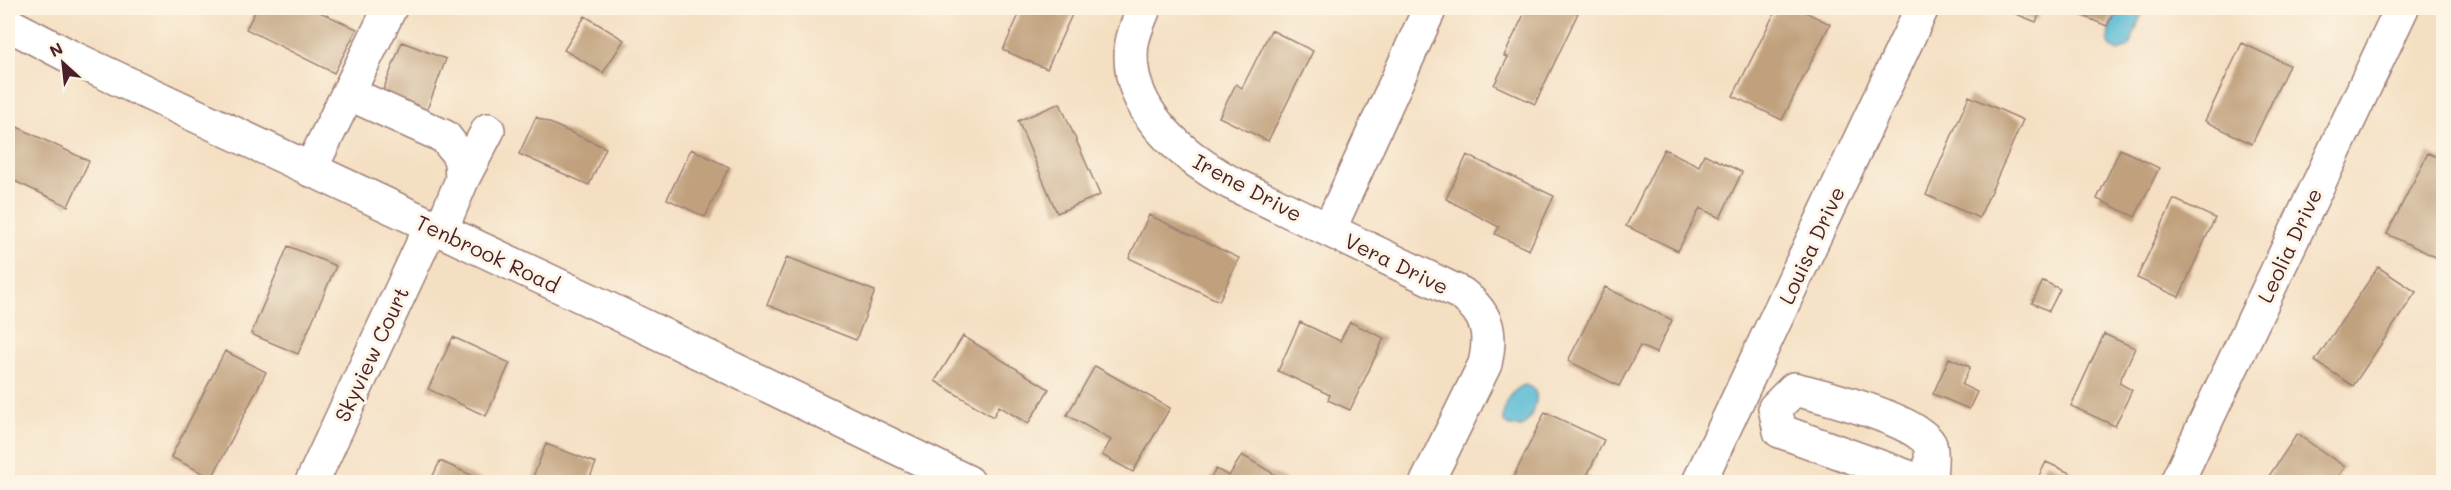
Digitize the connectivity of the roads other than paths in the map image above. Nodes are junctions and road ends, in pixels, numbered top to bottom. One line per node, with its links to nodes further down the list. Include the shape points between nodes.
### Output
1 (390, 8): 7 (street)
2 (1144, 8): 12 (street, Irene Drive, via 1132,42 1135,82 1152,118 1168,138 1210,171)
3 (1430, 8): 12 (street, Vera Drive)
4 (1922, 8): 13 (street, Louisa Drive)
5 (2402, 8): 21 (street, Leolia Drive)
6 (8, 24): 9 (street, Tenbrook Road)
7 (348, 93): 9 (street); 10 (street, via 445,137 458,154)
8 (488, 130): 10 (street, Skyview Court)
9 (310, 170): 11 (street, Tenbrook Road)
10 (462, 180): 11 (street, Skyview Court)
11 (436, 228): 15 (street, Skyview Court); 16 (street, Tenbrook Road)
12 (1329, 230): 17 (street, Vera Drive, via 1462,294 1476,305 1486,321 1490,343 1485,364)
13 (1741, 393): 14 (street); 18 (street, Louisa Drive)
14 (1775, 408): 19 (street, via 1780,431); 20 (street, via 1794,388 1862,407 1921,433 1930,445)
15 (312, 483)
16 (968, 483)
17 (1427, 483)
18 (1699, 483)
19 (1922, 483)
20 (1930, 483)
21 (2177, 483)

